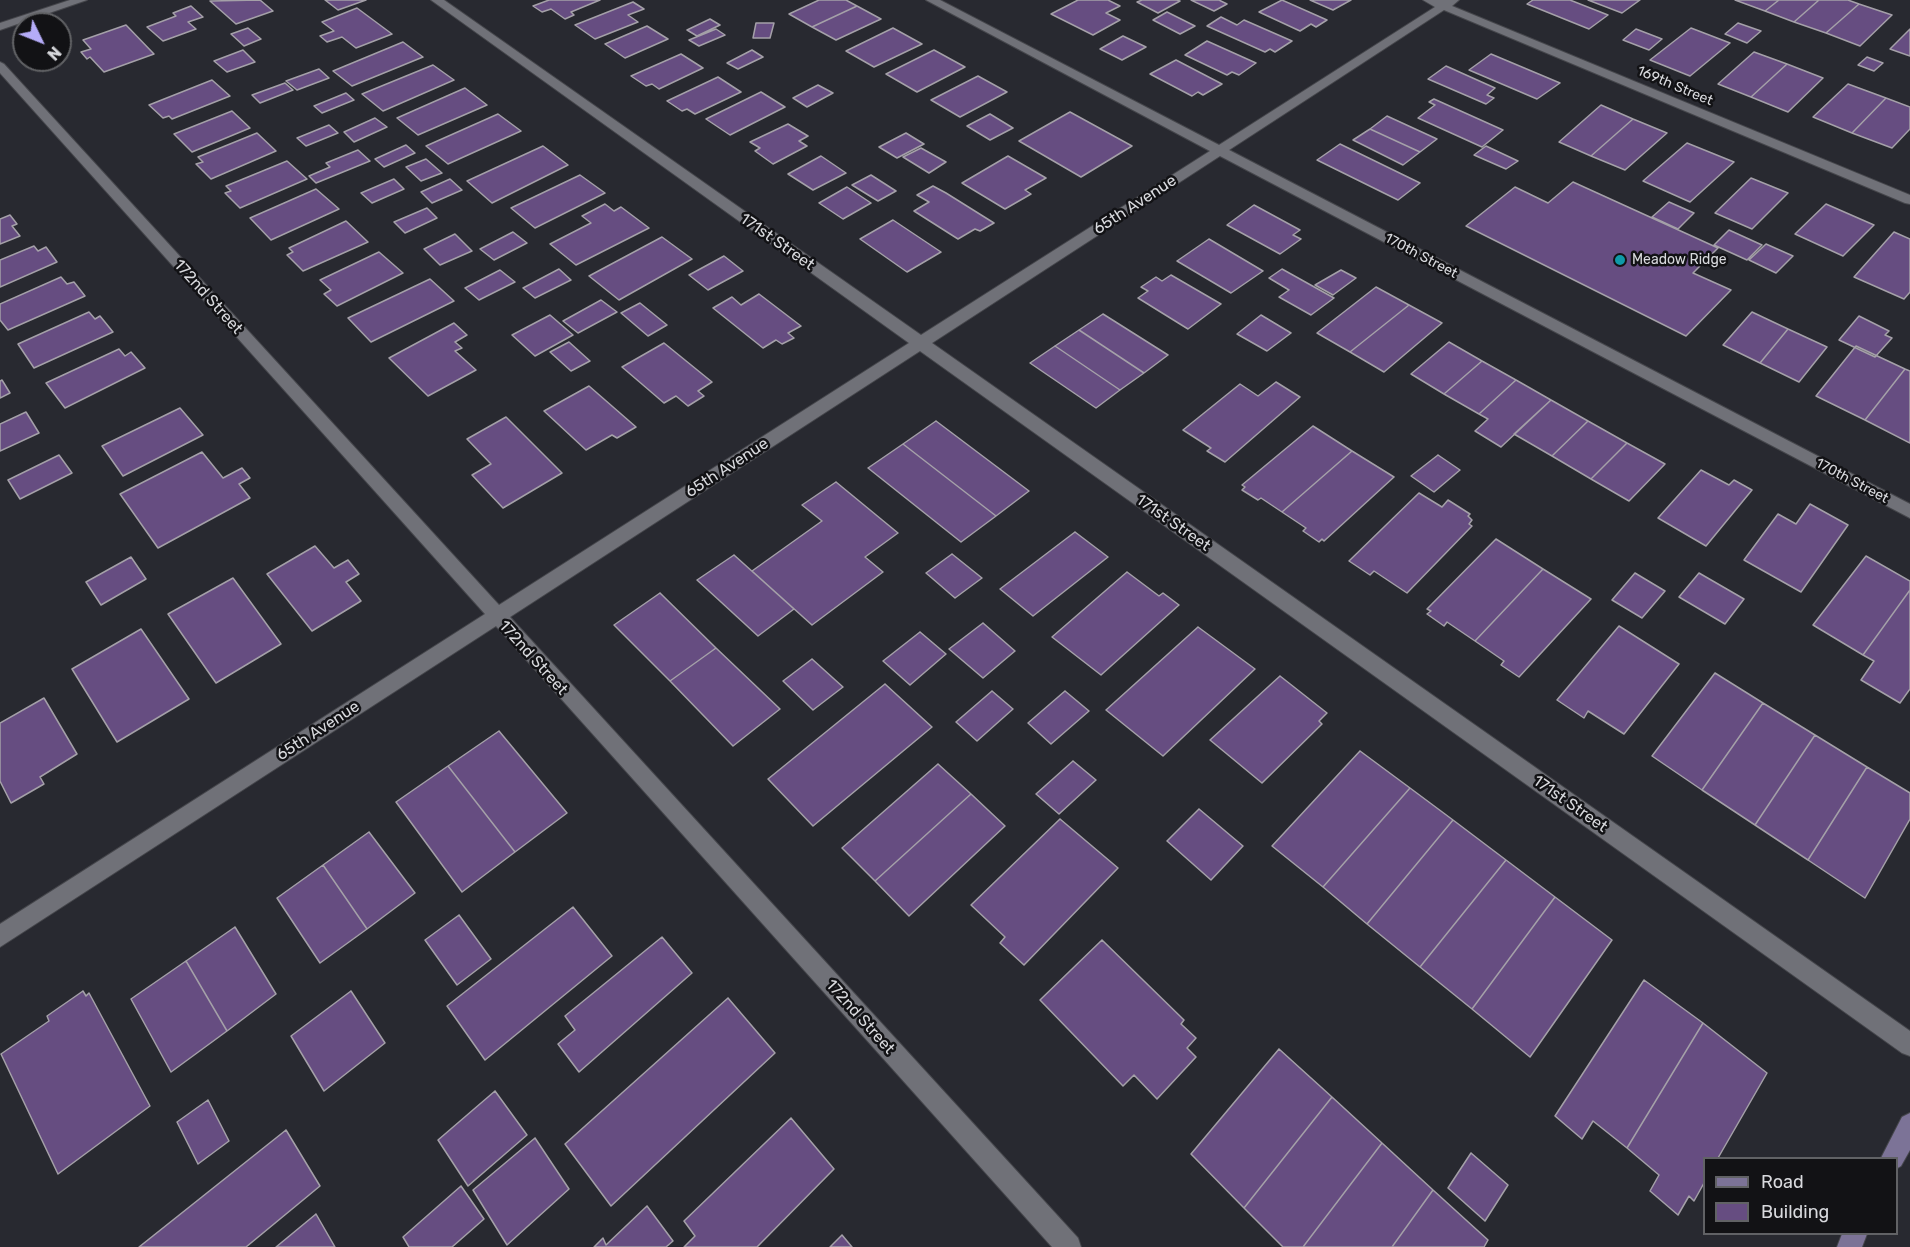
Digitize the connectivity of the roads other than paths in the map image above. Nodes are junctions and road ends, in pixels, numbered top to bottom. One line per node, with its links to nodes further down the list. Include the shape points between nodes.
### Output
1 (81, 0): 5 (street)
2 (437, 0): 9 (street, 171st Street)
3 (932, 0): 7 (street, 170th Street)
4 (1442, 2): 7 (street, 65th Avenue); 8 (street, 169th Street)
5 (0, 27)
6 (0, 66): 11 (street, 172nd Street)
7 (1220, 150): 9 (street, 65th Avenue); 10 (street, 170th Street)
8 (1910, 200)
9 (920, 344): 11 (street, 65th Avenue); 13 (street, 171st Street)
10 (1910, 512)
11 (496, 617): 12 (street, 65th Avenue); 16 (street, 172nd Street)
12 (0, 936)
13 (1910, 1045)
14 (1910, 1125): 15 (main road)
15 (1894, 1157)
16 (1069, 1247)

